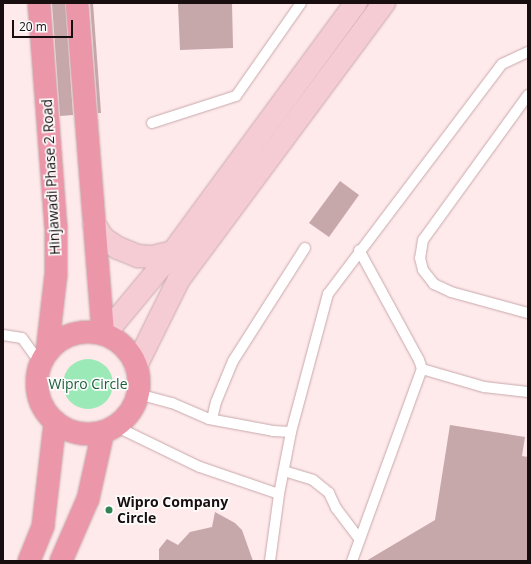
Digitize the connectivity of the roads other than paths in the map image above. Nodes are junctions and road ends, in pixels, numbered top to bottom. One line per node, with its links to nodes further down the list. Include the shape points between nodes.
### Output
1 (39, 3): 16 (main road, Hinjawadi Phase 2 Road, via 56,227 56,274)
2 (77, 3): 9 (main road)
3 (301, 3): 8 (lane, via 236,96)
4 (356, 3): 12 (street)
5 (384, 3): 17 (street, via 179,280)
6 (528, 52): 11 (lane, via 502,64)
7 (528, 95): 13 (lane, via 423,240 420,258 423,270 434,284 451,292)
8 (152, 123)
9 (94, 224): 12 (street, via 103,238 118,248 138,256 152,257); 14 (main road)
10 (305, 248): 21 (lane, via 234,360 216,402)
11 (359, 250): 18 (lane); 24 (lane, via 328,294)
12 (173, 252): 14 (street)
13 (528, 313)
14 (104, 333): 16 (main road, via 78,332 56,342); 17 (main road, via 125,346)
15 (3, 334): 16 (lane, via 22,338)
16 (44, 357): 22 (main road, via 37,382 40,402)
17 (136, 366): 20 (main road)
18 (422, 370): 19 (lane, via 484,387); 27 (lane)
19 (528, 392)
20 (138, 394): 21 (lane, via 172,403); 23 (main road, via 133,407)
21 (212, 419): 24 (lane)
22 (55, 422): 23 (main road, via 78,434); 28 (main road, via 43,526)
23 (109, 429): 26 (lane, via 200,467); 29 (main road, via 88,499)
24 (291, 432): 25 (lane)
25 (284, 471): 26 (lane); 27 (lane, via 313,480 329,493 336,508)
26 (279, 494): 30 (lane)
27 (359, 538): 31 (lane)
28 (29, 561)
29 (61, 561)
30 (270, 561)
31 (352, 561)

